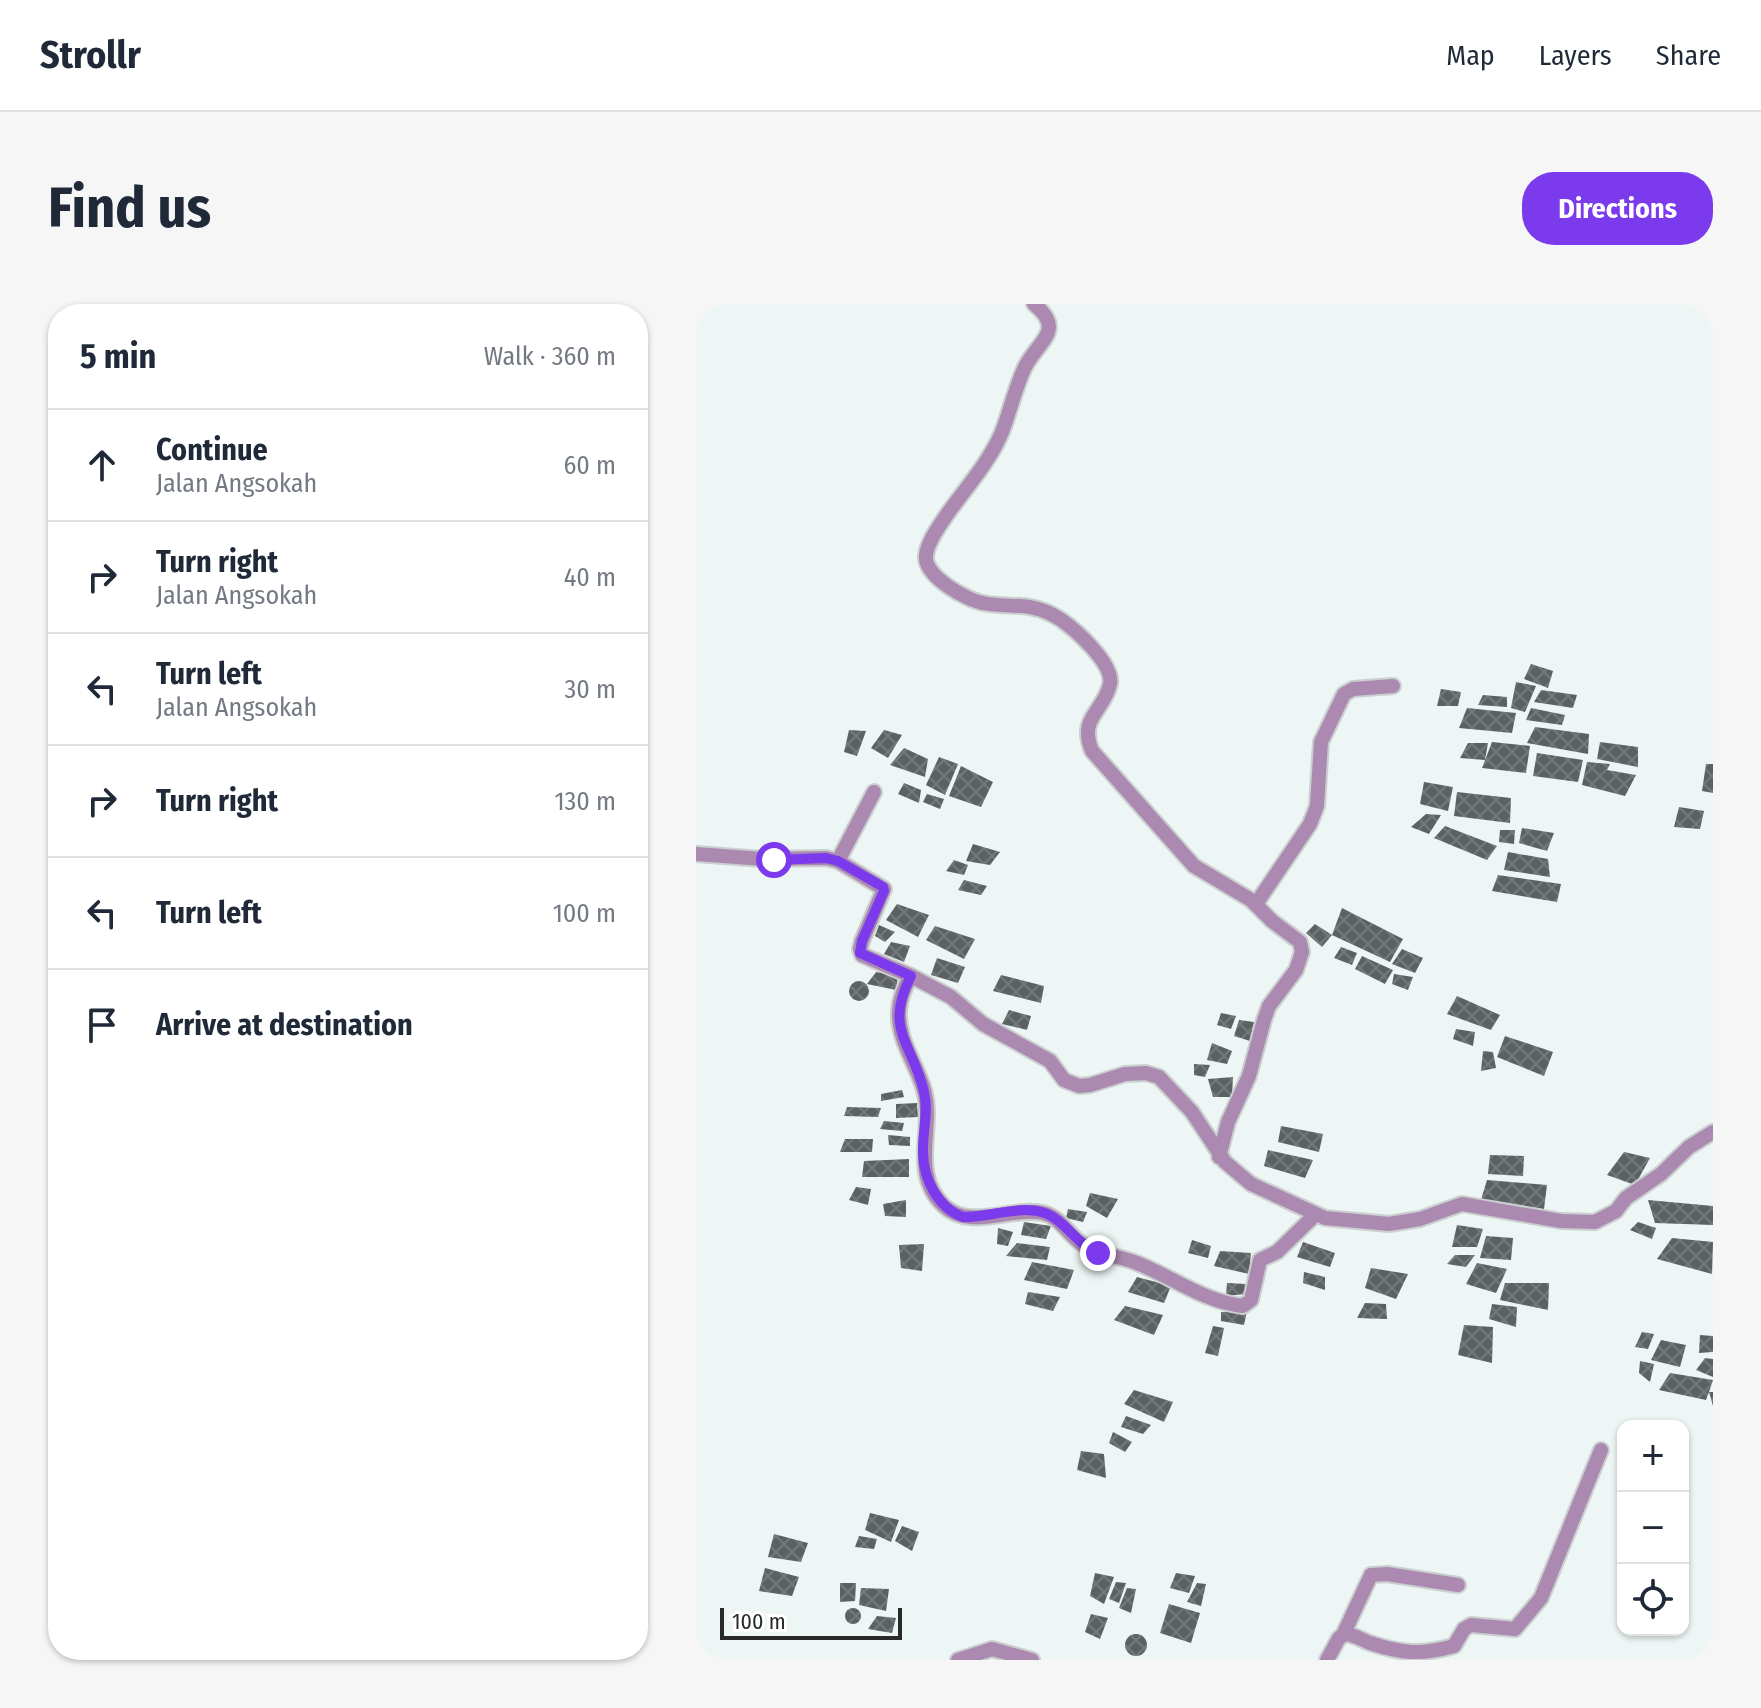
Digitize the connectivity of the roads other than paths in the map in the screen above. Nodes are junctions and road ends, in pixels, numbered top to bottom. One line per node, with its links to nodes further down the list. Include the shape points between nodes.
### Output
1 (1034, 304): 6 (street, via 1046,314 1050,330 1028,361 994,447 941,523 927,551 928,569 983,603 1039,609 1061,620 1093,649 1111,676 1089,722 1092,751 1194,866)
2 (1393, 686): 6 (street, via 1344,694 1321,742 1319,791 1310,824)
3 (874, 792): 5 (street)
4 (696, 854): 5 (street)
5 (838, 861): 7 (street, via 884,889 860,953)
6 (1256, 904): 9 (street, via 1294,935 1302,952 1296,970 1269,1006)
7 (911, 976): 9 (street, via 1050,1061 1064,1080 1079,1086 1125,1074 1159,1077 1192,1112); 10 (street, via 899,1009 927,1107 924,1164 939,1201 954,1214 1046,1213 1098,1253 1137,1263 1218,1302 1243,1306 1251,1300 1260,1260 1277,1252)
8 (1713, 1132): 10 (street, via 1595,1222 1462,1204 1389,1224)
9 (1219, 1157): 10 (street, via 1251,1184)
10 (1315, 1215)
11 (1601, 1450): 13 (street, via 1541,1598 1515,1629 1471,1625 1454,1646 1415,1654)
12 (1458, 1585): 13 (street, via 1371,1575)
13 (1343, 1635): 16 (street)
14 (958, 1660): 15 (street, via 992,1649)
15 (1032, 1660)
16 (1327, 1660)

